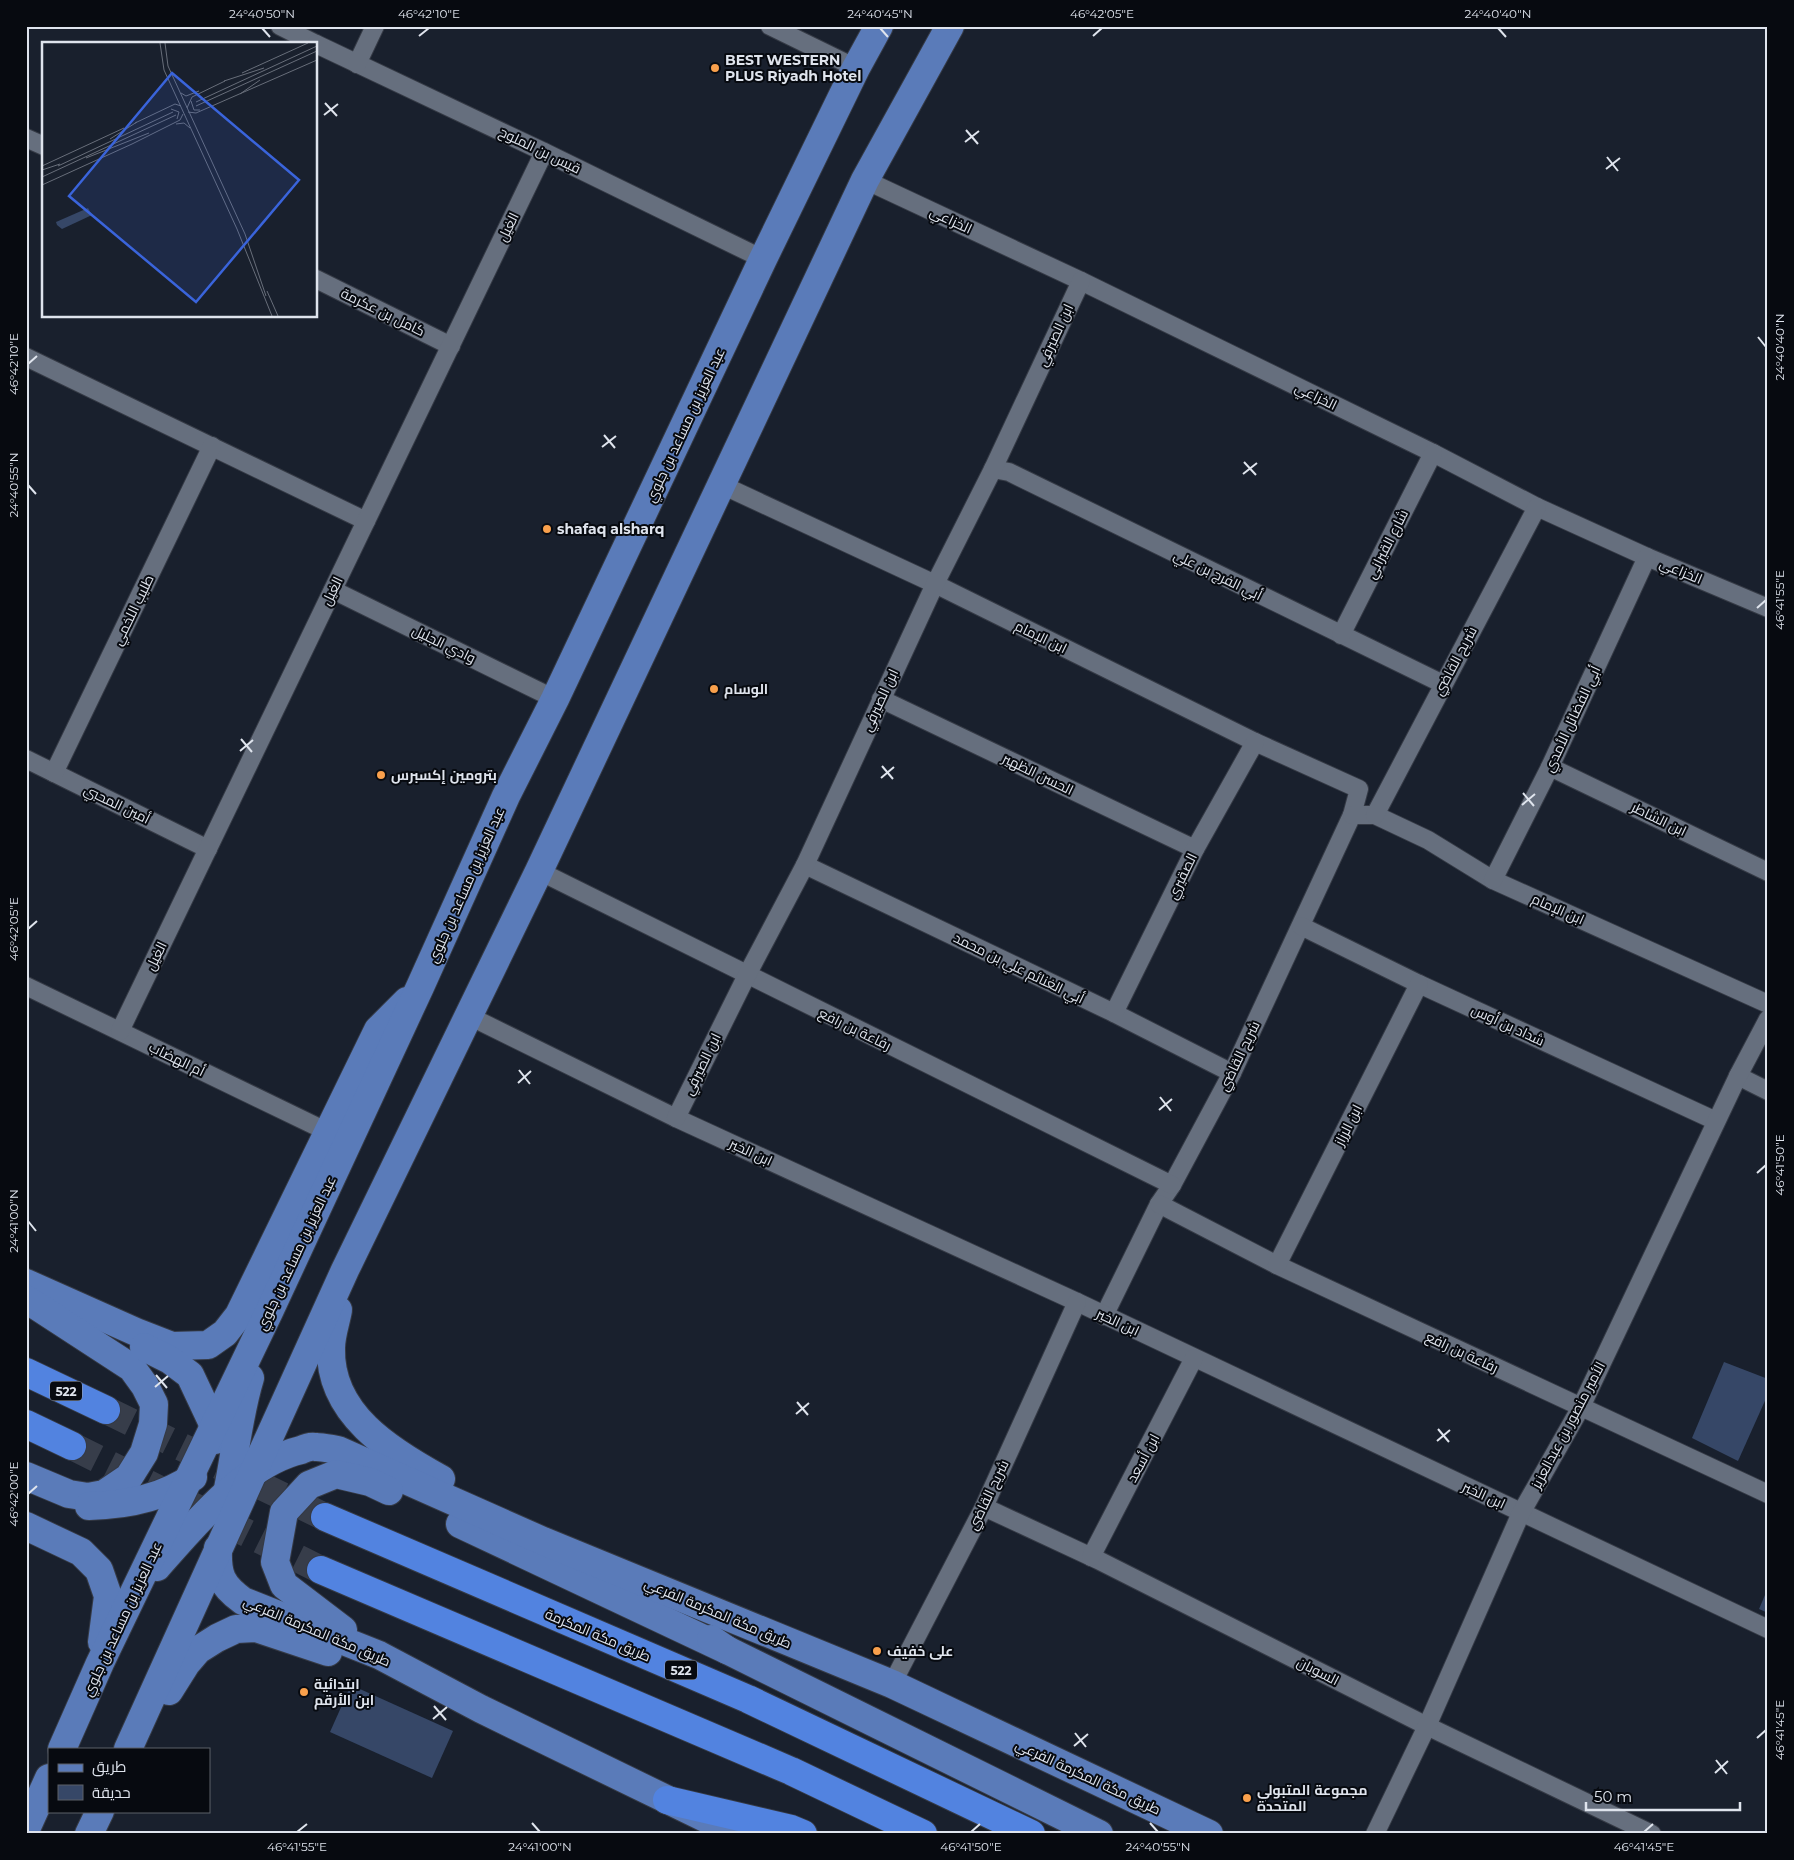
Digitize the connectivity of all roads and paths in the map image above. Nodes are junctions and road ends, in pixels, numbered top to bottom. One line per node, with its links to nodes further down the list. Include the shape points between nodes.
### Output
1 (280, 26): 6 (street, قيس بن الملوح)
2 (375, 26): 8 (street)
3 (770, 26): 9 (street)
4 (879, 26): 9 (main road, عبد العزيز بن مساعد بن جلوي)
5 (950, 26): 13 (main road)
6 (312, 42)
7 (318, 45): 8 (street, قيس بن الملوح)
8 (357, 64): 12 (street, قيس بن الملوح)
9 (856, 68): 14 (main road, عبد العزيز بن مساعد بن جلوي)
10 (26, 138): 11 (street)
11 (42, 145)
12 (544, 152): 14 (street, قيس بن الملوح); 17 (street, الغيل)
13 (865, 180): 16 (street, الخزاعي); 22 (main road)
14 (763, 260): 31 (main road, عبد العزيز بن مساعد بن جلوي)
15 (318, 280): 17 (street, كامل بن عكرمة)
16 (1080, 281): 20 (street, الخزاعي); 21 (street, ابن الصيرفي)
17 (450, 346): 24 (street, الغيل)
18 (28, 361): 19 (street)
19 (212, 446): 24 (street); 36 (street, طليب اللخمي)
20 (1433, 453): 23 (street, الخزاعي); 29 (street, شارع القيراني)
21 (993, 469): 26 (street, ابن الصيرفي); 29 (street, أبي الفرج بن علي, via 1009,472)
22 (722, 485): 26 (street, ابن الإمام); 43 (main road)
23 (1537, 507): 25 (street, الخزاعي); 30 (street, شريح القاضي)
24 (366, 521): 27 (street, الغيل)
25 (1647, 557): 28 (street, الخزاعي); 35 (street, أبي الفضائل الأمدي)
26 (935, 584): 32 (street, ابن الصيرفي); 33 (street, ابن الإمام)
27 (333, 590): 31 (street, وادي الجليل); 40 (street, الغيل)
28 (1768, 608)
29 (1341, 635): 30 (street, أبي الفرج بن علي)
30 (1443, 684): 39 (street, شريح القاضي)
31 (555, 699): 50 (main road, عبد العزيز بن مساعد بن جلوي, via 506,796)
32 (881, 699): 41 (street, الحسن الظهير); 42 (street, ابن الصيرفي)
33 (1255, 742): 37 (street, ابن الإمام); 41 (street, الصقيري)
34 (26, 759): 36 (street, أمين المحبي)
35 (1550, 767): 44 (street, ابن الشاطر); 45 (street, أبي الفضائل الأمدي)
36 (54, 773): 40 (street, أمين المحبي)
37 (1359, 790): 38 (street, شريح القاضي)
38 (1352, 815): 39 (street, ابن الإمام); 46 (street, شريح القاضي)
39 (1375, 815): 45 (street, ابن الإمام, via 1428,840)
40 (208, 849): 55 (street, الغيل)
41 (1195, 849): 52 (street, الصقيري)
42 (805, 865): 47 (street, ابن الصيرفي); 52 (street, أبي الغنائم علي بن محمد)
43 (539, 871): 47 (street, رفاعة بن رافع); 53 (main road)
44 (1768, 872)
45 (1493, 880): 51 (street, ابن الإمام)
46 (1301, 926): 48 (street, شداد بن أوس); 56 (street, شريح القاضي)
47 (746, 975): 59 (street, ابن الصيرفي); 62 (street, رفاعة بن رافع)
48 (1419, 984): 60 (street, شداد بن أوس); 64 (street, ابن الرزاز)
49 (26, 986): 55 (street, أم الهضاب)
50 (420, 987): 61 (main road, via 378,1030); 70 (main road, عبد العزيز بن مساعد بن جلوي)
51 (1768, 1004)
52 (1114, 1013): 56 (street, أبي الغنائم علي بن محمد)
53 (468, 1016): 59 (street, ابن الخير); 65 (main road)
54 (1768, 1019): 57 (street, الأمير منصور بن عبدالعزيز)
55 (120, 1031): 61 (street, أم الهضاب)
56 (1232, 1073): 62 (street, شريح القاضي)
57 (1738, 1076): 58 (street); 60 (street, الأمير منصور بن عبدالعزيز)
58 (1768, 1091)
59 (676, 1118): 69 (street, ابن الخير)
60 (1716, 1121): 75 (street, الأمير منصور بن عبدالعزيز)
61 (328, 1132): 66 (main road, via 239,1315 225,1333 208,1345 172,1346)
62 (1172, 1185): 63 (street, شريح القاضي)
63 (1160, 1204): 64 (street, رفاعة بن رافع); 71 (street, شريح القاضي)
64 (1277, 1265): 75 (street, رفاعة بن رافع)
65 (345, 1270): 74 (main road); 92 (main road, via 331,1348 335,1377 356,1417 377,1439 400,1456 469,1494)
66 (26, 1283)
67 (26, 1288): 78 (main road, طريق مكة المكرمة الفرعي, via 170,1360 190,1375)
68 (26, 1300): 82 (main road, via 132,1368 154,1404 153,1424 144,1453 129,1477 104,1494 88,1497 69,1494)
69 (1077, 1302): 71 (street, ابن الخير); 87 (street, شريح القاضي)
70 (269, 1312): 78 (main road, عبد العزيز بن مساعد بن جلوي); 80 (main road, طريق مكة المكرمة الفرعي)
71 (1104, 1316): 72 (street, ابن الخير)
72 (1194, 1358): 88 (street, ابن الخير); 94 (street, ابن أسعد)
73 (26, 1372): 76 (highway, 522)
74 (290, 1389): 80 (main road, طريق مكة المكرمة الفرعي); 81 (main road)
75 (1581, 1407): 86 (street, رفاعة بن رافع); 88 (street, الأمير منصور بن عبدالعزيز)
76 (106, 1410)
77 (26, 1424): 79 (highway)
78 (214, 1426): 80 (main road, طريق مكة المكرمة الفرعي); 83 (main road, عبد العزيز بن مساعد بن جلوي)
79 (72, 1446)
80 (227, 1454): 83 (main road, طريق مكة المكرمة الفرعي); 85 (main road, طريق مكة المكرمة الفرعي); 89 (main road, طريق مكة المكرمة الفرعي)
81 (252, 1473): 85 (main road, طريق مكة المكرمة الفرعي); 92 (main road, طريق مكة المكرمة الفرعي, via 286,1453 314,1446 338,1450); 93 (main road)
82 (26, 1476)
83 (188, 1480): 84 (main road, طريق مكة المكرمة الفرعي, via 158,1496 109,1506 60,1506); 97 (main road, عبد العزيز بن مساعد بن جلوي)
84 (26, 1492)
85 (227, 1494): 89 (main road, طريق مكة المكرمة الفرعي); 93 (main road, طريق مكة المكرمة الفرعي)
86 (1768, 1494)
87 (984, 1507): 94 (street, السوبان); 102 (street, شريح القاضي)
88 (1521, 1513): 98 (street, ابن الخير); 103 (street, الأمير منصور بن عبدالعزيز)
89 (205, 1515): 97 (main road, طريق مكة المكرمة الفرعي); 105 (main road, طريق مكة المكرمة الفرعي, via 196,1558 146,1672)
90 (325, 1517): 116 (highway, طريق مكة المكرمة / 522, via 748,1699)
91 (26, 1526): 101 (main road, via 81,1552 98,1570 108,1596)
92 (542, 1541): 95 (main road, طريق مكة المكرمة الفرعي)
93 (217, 1550): 100 (main road, طريق مكة المكرمة الفرعي, via 224,1587 243,1601); 106 (main road)
94 (1091, 1557): 103 (street, السوبان)
95 (603, 1566): 99 (main road); 102 (main road, طريق مكة المكرمة الفرعي)
96 (322, 1570): 115 (highway, via 791,1771)
97 (134, 1593): 101 (main road, عبد العزيز بن مساعد بن جلوي)
98 (1768, 1629)
99 (727, 1650): 100 (main road, via 370,1482 336,1474 309,1484 284,1512 275,1562 284,1585); 117 (main road)
100 (379, 1655): 107 (main road, via 333,1653 256,1628 236,1630 198,1650); 109 (main road, طريق مكة المكرمة الفرعي)
101 (100, 1663): 104 (main road, عبد العزيز بن مساعد بن جلوي)
102 (892, 1684): 118 (main road, طريق مكة المكرمة الفرعي)
103 (1427, 1726): 119 (street, الأمير منصور بن عبدالعزيز); 120 (street, السوبان)
104 (62, 1748)
105 (124, 1748)
106 (128, 1748)
107 (135, 1748)
108 (48, 1780): 111 (main road)
109 (667, 1800): 113 (main road, طريق مكة المكرمة الفرعي); 114 (highway)
110 (100, 1812): 112 (main road)
111 (26, 1829)
112 (89, 1834)
113 (738, 1834)
114 (803, 1834)
115 (923, 1834)
116 (1031, 1834)
117 (1099, 1834)
118 (1209, 1834)
119 (1375, 1834)
120 (1652, 1834)

